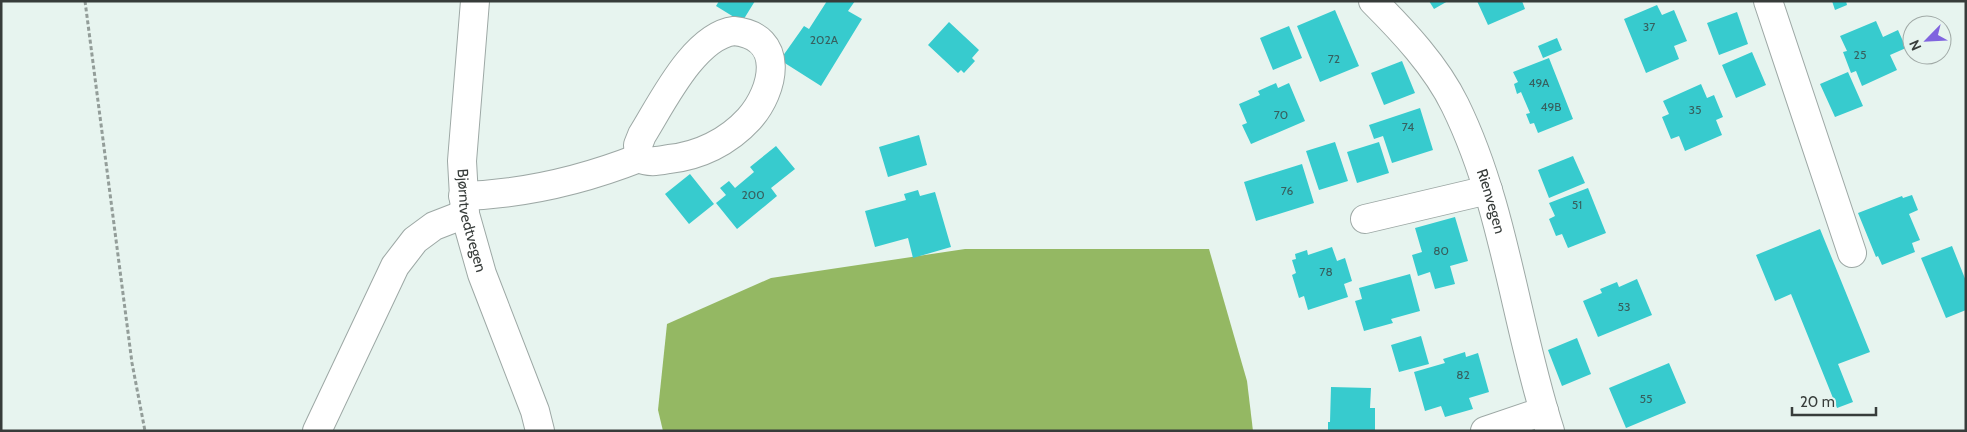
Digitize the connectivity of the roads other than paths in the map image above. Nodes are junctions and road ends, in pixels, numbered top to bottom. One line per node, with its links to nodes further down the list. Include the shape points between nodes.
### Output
1 (476, 1): 6 (street, Bjørntvedtvegen, via 462,162)
2 (1373, 1): 5 (street, Rienvegen, via 1416,48 1454,104)
3 (1768, 1): 8 (street)
4 (640, 158): 4 (street, via 647,162 688,157 730,136 749,119 771,81 768,52 758,40 744,32 734,31 710,40 688,64 642,135 638,145); 6 (street, via 572,181 493,195)
5 (1488, 190): 7 (street); 9 (street, Rienvegen)
6 (464, 205): 10 (street, via 415,240 395,266); 11 (street, Bjørntvedtvegen, via 482,274 536,411)
7 (1365, 220)
8 (1852, 253)
9 (1547, 421): 12 (street)
10 (317, 431)
11 (540, 431)
12 (1485, 431)

